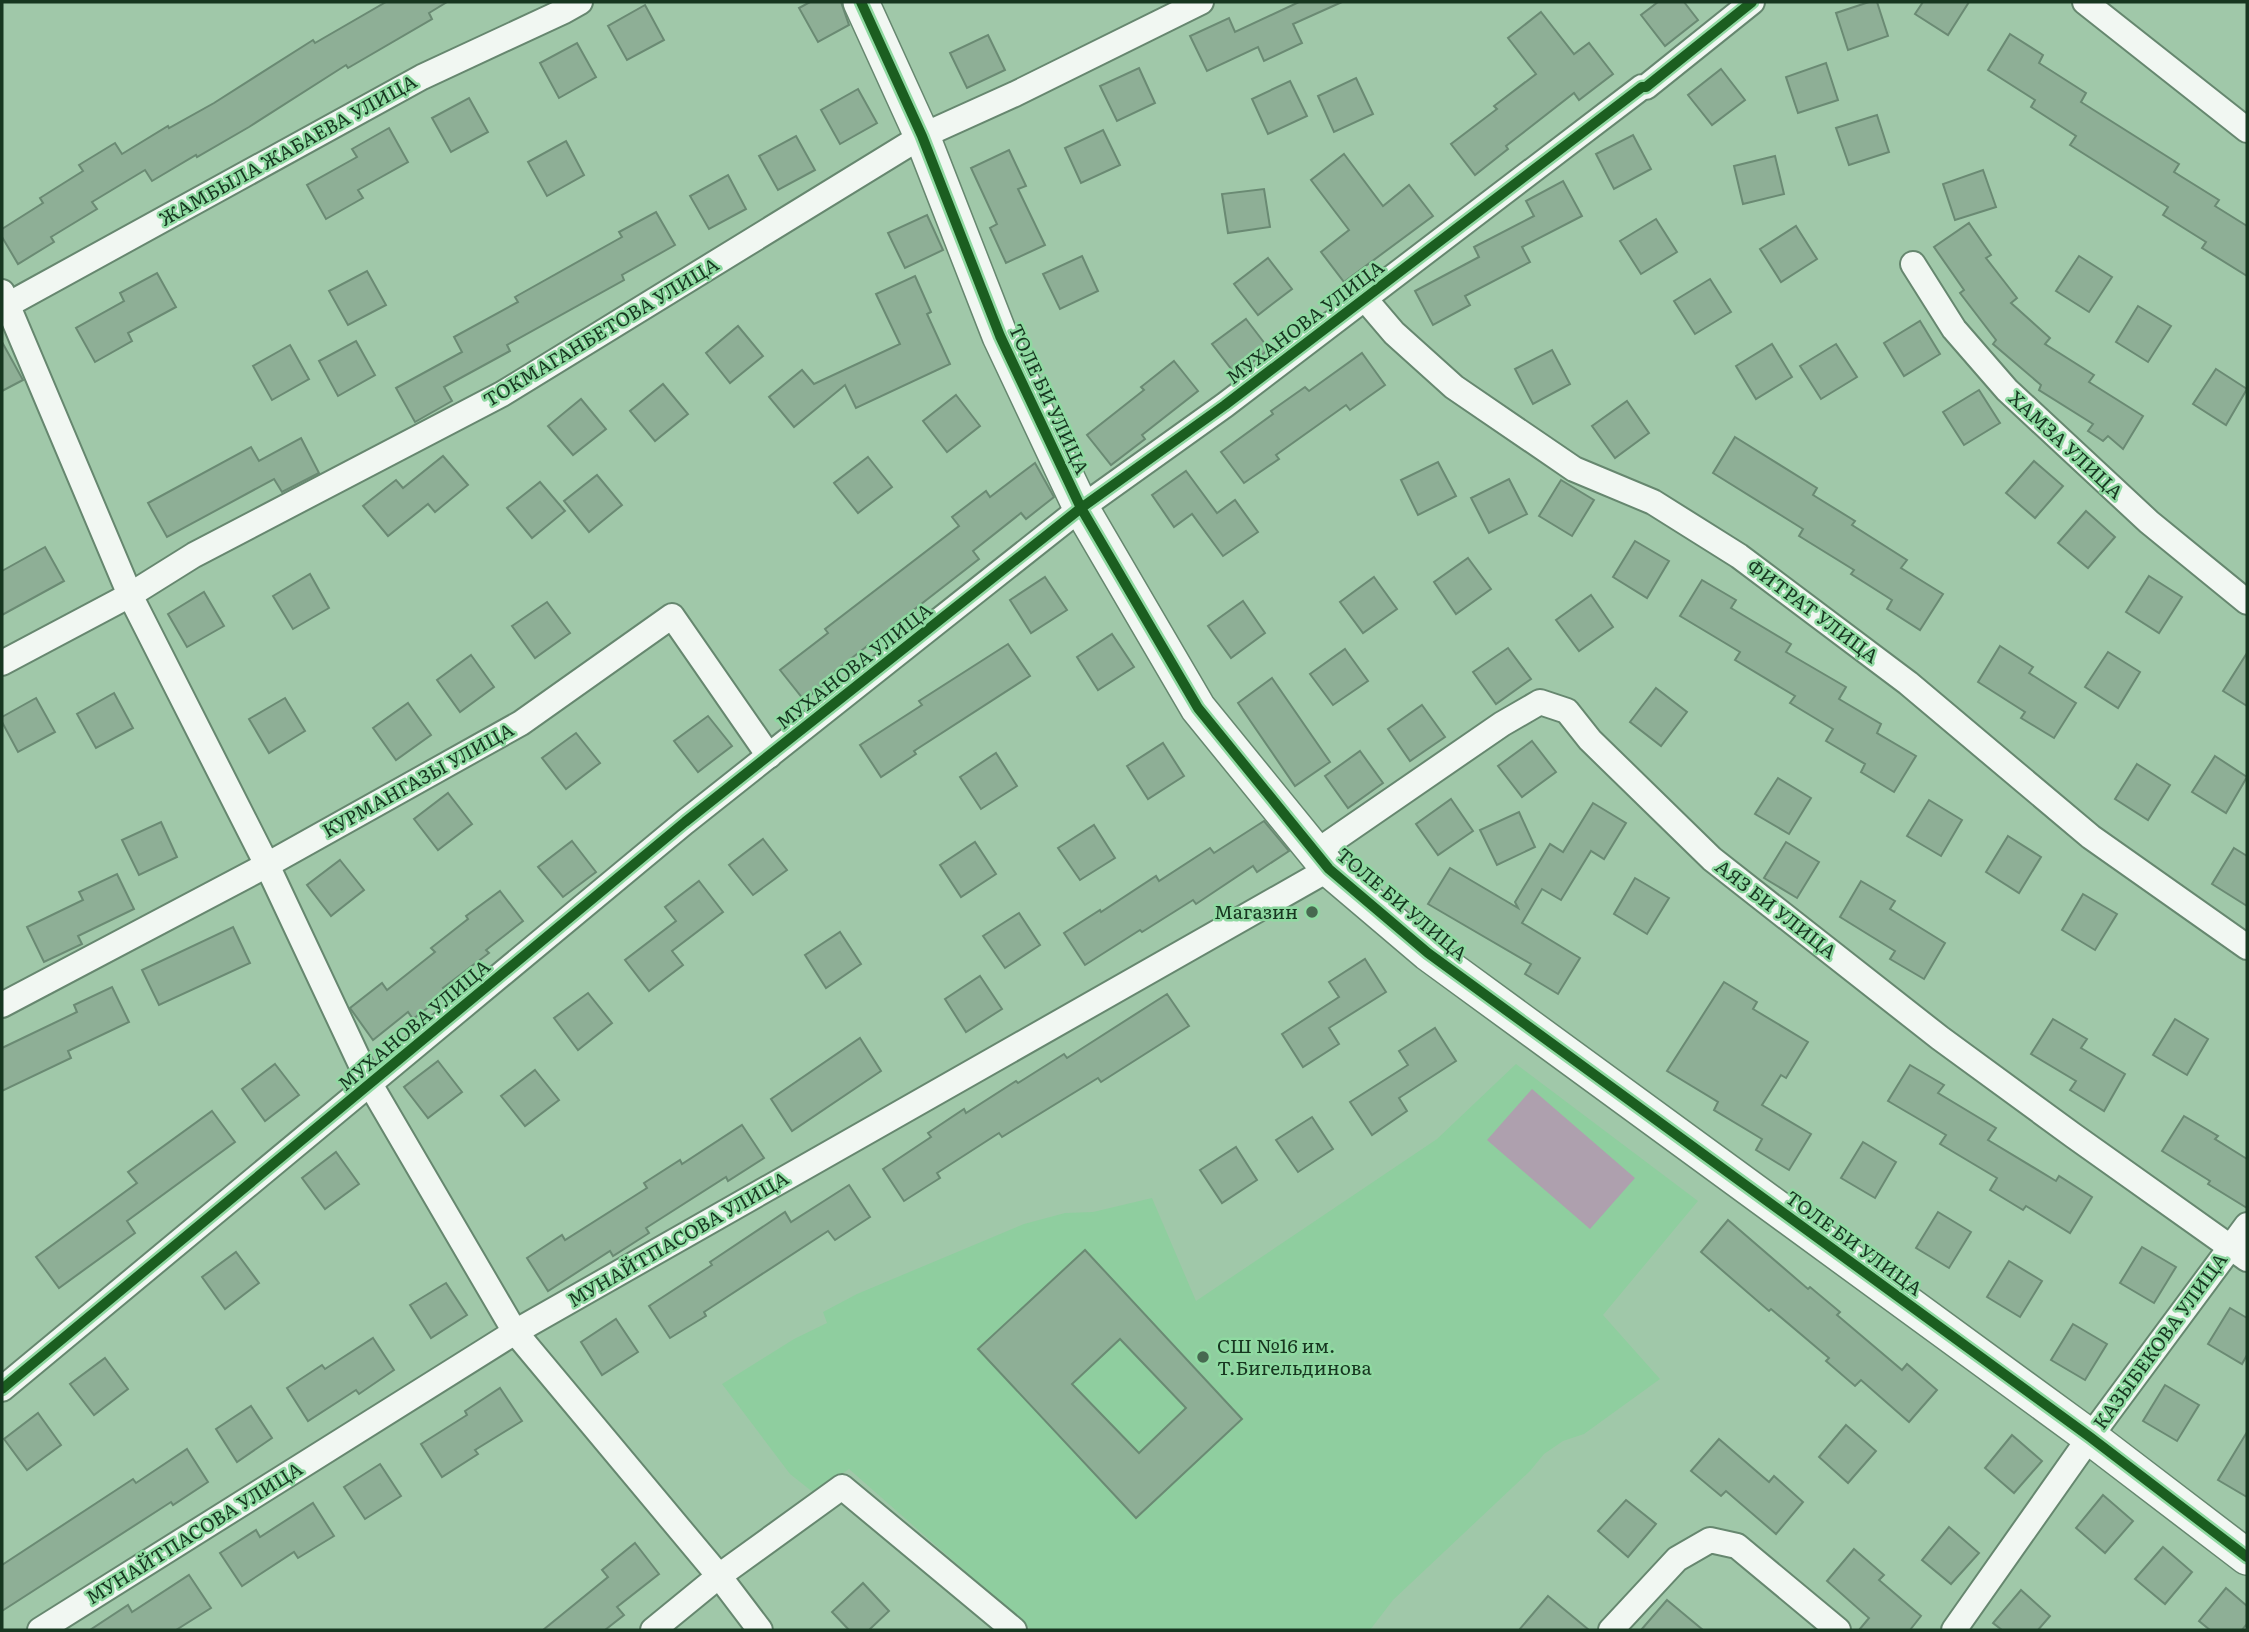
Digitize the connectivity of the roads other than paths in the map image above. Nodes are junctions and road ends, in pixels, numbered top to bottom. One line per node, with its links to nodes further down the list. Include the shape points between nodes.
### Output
1 (580, 2): 10 (street, ЖАМБЫЛА ЖАБАЕВА УЛИЦА, via 422,77)
2 (861, 2): 7 (street, ТОЛЕ БИ УЛИЦА)
3 (1201, 2): 7 (street, ТОКМАГАНБЕТОВА УЛИЦА)
4 (1752, 2): 9 (street, МУХАНОВА УЛИЦА)
5 (2085, 2): 6 (street)
6 (2247, 131)
7 (922, 136): 11 (street, ТОЛЕ БИ УЛИЦА, via 1000,336); 12 (street, ТОКМАГАНБЕТОВА УЛИЦА, via 502,394 194,555)
8 (1913, 264): 13 (street, ХАМЗА УЛИЦА, via 1954,329 2007,390 2149,522)
9 (1365, 299): 11 (street, МУХАНОВА УЛИЦА); 18 (street, ФИТРАТ УЛИЦА, via 1394,333 1454,387 1574,469 1653,502 1740,556 1908,683 2091,837)
10 (4, 302): 12 (street)
11 (1081, 508): 15 (street, МУХАНОВА УЛИЦА); 16 (street, ТОЛЕ БИ УЛИЦА, via 1198,708)
12 (130, 595): 14 (street, ТОКМАГАНБЕТОВА УЛИЦА); 17 (street)
13 (2247, 602)
14 (2, 663)
15 (769, 756): 17 (street, КУРМАНГАЗЫ УЛИЦА, via 672,616 521,723); 20 (street, МУХАНОВА УЛИЦА)
16 (1323, 860): 22 (street, АЯЗ БИ УЛИЦА, via 1502,724 1540,702 1567,711 1590,740 1712,859 1940,1038); 23 (street, МУНАЙТПАСОВА УЛИЦА); 25 (street, ТОЛЕ БИ УЛИЦА, via 1428,953)
17 (267, 865): 19 (street, КУРМАНГАЗЫ УЛИЦА); 20 (street)
18 (2247, 947)
19 (2, 1004)
20 (370, 1084): 23 (street); 24 (street, МУХАНОВА УЛИЦА)
21 (2247, 1225): 22 (street, КАЗЫБЕКОВА УЛИЦА)
22 (2239, 1252): 25 (street, КАЗЫБЕКОВА УЛИЦА)
23 (515, 1332): 27 (street); 28 (street, МУНАЙТПАСОВА УЛИЦА)
24 (2, 1389)
25 (2090, 1437): 26 (street, ТОЛЕ БИ УЛИЦА); 34 (street, КАЗЫБЕКОВА УЛИЦА)
26 (2247, 1557)
27 (719, 1576): 29 (street); 30 (street); 31 (street, via 842,1487)
28 (40, 1630)
29 (653, 1630)
30 (760, 1630)
31 (1014, 1630)
32 (1611, 1630): 33 (street, via 1677,1559 1710,1540 1737,1546)
33 (1838, 1630)
34 (1954, 1630)

